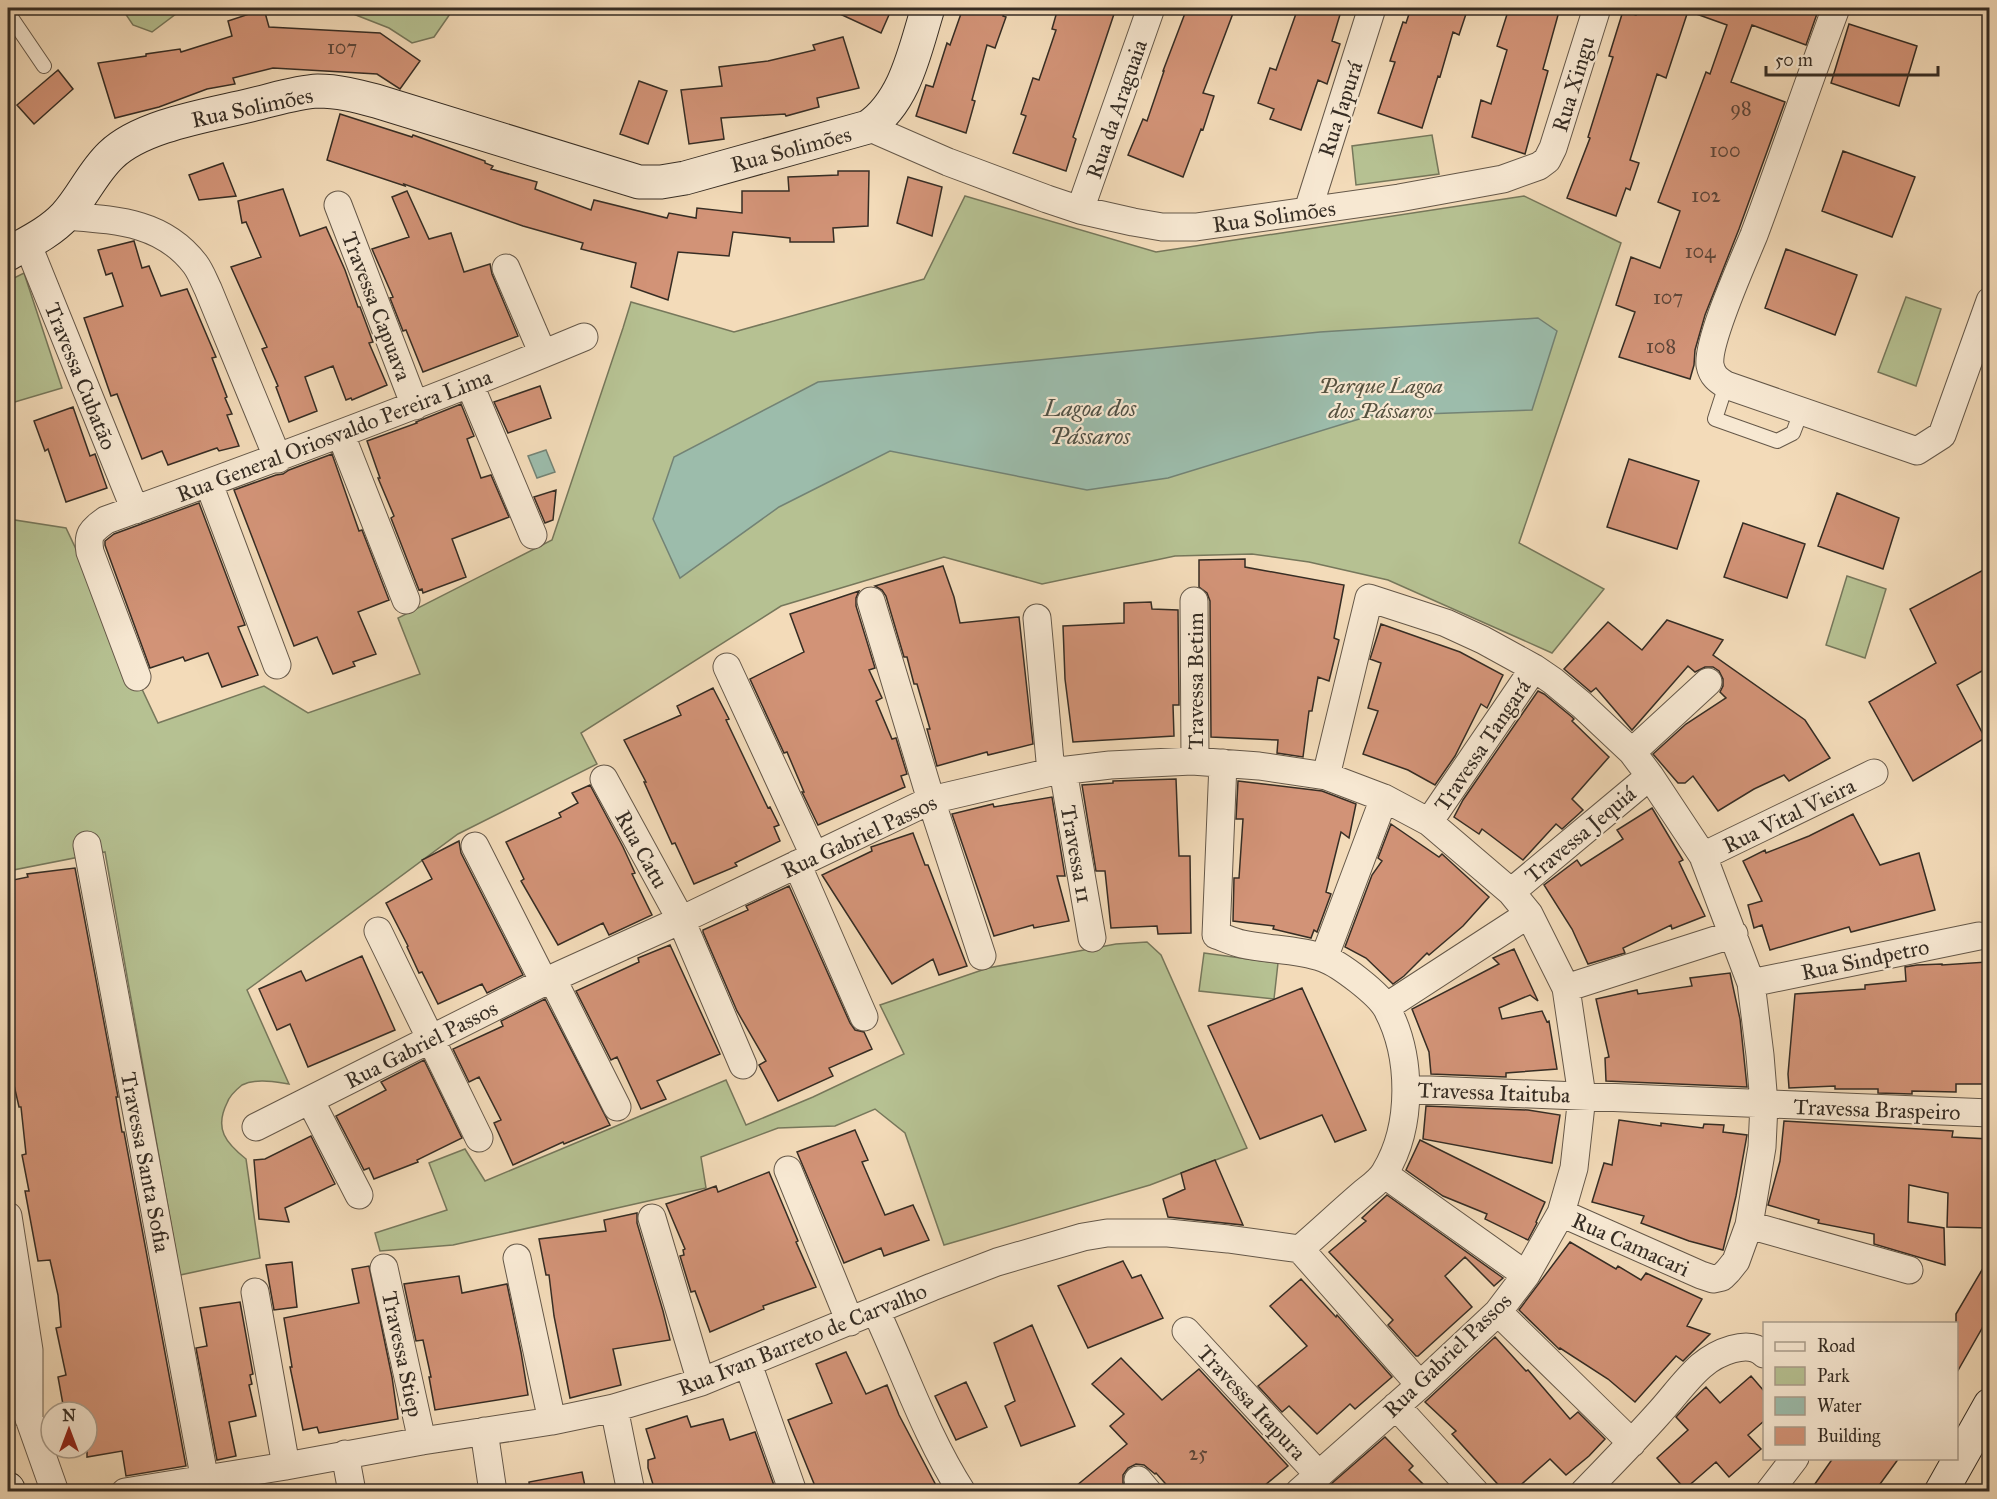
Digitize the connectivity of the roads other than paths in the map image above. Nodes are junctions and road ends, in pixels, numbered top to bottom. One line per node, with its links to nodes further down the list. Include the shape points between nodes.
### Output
1 (928, 8): 8 (street, via 898,94 889,109)
2 (1151, 8): 11 (street, Rua da Araguaia)
3 (1372, 8): 12 (street, Rua Japurá)
4 (1597, 8): 9 (street, Rua Xingu)
5 (1836, 8): 19 (street, via 1719,324 1710,365)
6 (8, 13): 7 (lane)
7 (44, 66)
8 (868, 127): 11 (street, Rua Solimões, via 948,162); 13 (street, Rua Solimões, via 685,178 639,182 376,101 317,91 184,121 134,138 112,153)
9 (1547, 159): 12 (street, Rua Solimões, via 1539,166 1503,179)
10 (338, 205): 21 (street, Travessa Capuava)
11 (1080, 210): 12 (street, Rua Solimões, via 1162,227 1196,227)
12 (1308, 210)
13 (65, 216): 14 (street, Rua Solimões); 24 (street, via 124,221 153,231 177,245 196,265)
14 (17, 248): 26 (street, Travessa Cubatão)
15 (506, 268): 18 (street)
16 (1989, 302): 22 (street, via 1942,435 1917,451)
17 (584, 337): 18 (street, Rua General Oriosvaldo Pereira Lima)
18 (543, 354): 20 (street, Rua General Oriosvaldo Pereira Lima)
19 (1721, 382): 22 (street); 22 (lane, via 1715,419 1777,441 1793,433)
20 (470, 385): 21 (street, Rua General Oriosvaldo Pereira Lima); 27 (street)
21 (415, 406): 23 (street, Rua General Oriosvaldo Pereira Lima)
22 (1801, 412)
23 (341, 435): 24 (street, Rua General Oriosvaldo Pereira Lima); 28 (street)
24 (279, 459): 25 (street, Rua General Oriosvaldo Pereira Lima)
25 (209, 484): 26 (street, Rua General Oriosvaldo Pereira Lima); 32 (street)
26 (135, 510): 35 (street, Rua General Oriosvaldo Pereira Lima, via 106,520 88,538 97,574)
27 (533, 535)
28 (406, 600)
29 (871, 601): 46 (street)
30 (1194, 601): 38 (street, Travessa Betim)
31 (1037, 618): 40 (street, Travessa 11)
32 (277, 665)
33 (727, 667): 51 (street)
34 (1534, 668): 37 (street, via 1582,705); 42 (street, via 1446,623 1369,598); 47 (street, Travessa Tangará)
35 (136, 677)
36 (1708, 682): 37 (street)
37 (1632, 752): 43 (street)
38 (1195, 761): 39 (street, Rua Gabriel Passos); 40 (street, Rua Gabriel Passos)
39 (1223, 763): 42 (street, Rua Gabriel Passos); 60 (street, via 1216,935 1241,944)
40 (1057, 771): 46 (street, Rua Gabriel Passos); 58 (street, Travessa 11)
41 (1874, 773): 50 (street, Rua Vital Vieira)
42 (1326, 776): 45 (street, Rua Gabriel Passos)
43 (1650, 776): 50 (street); 52 (street, Travessa Jequiá)
44 (604, 779): 54 (street, Rua Catu)
45 (1384, 798): 47 (street, Rua Gabriel Passos); 60 (street)
46 (931, 800): 51 (street, Rua Gabriel Passos); 59 (street)
47 (1429, 822): 52 (street, Rua Gabriel Passos)
48 (87, 845): 110 (street, Travessa Santa Sofia)
49 (476, 846): 61 (street)
50 (1703, 856): 56 (street)
51 (806, 860): 54 (street, Rua Gabriel Passos); 65 (street)
52 (1511, 892): 53 (street, Rua Gabriel Passos)
53 (1529, 914): 63 (street, Rua Gabriel Passos); 64 (street)
54 (681, 920): 61 (street, Rua Gabriel Passos); 67 (street, Rua Catu)
55 (378, 931): 66 (street)
56 (1734, 934): 62 (street); 63 (street)
57 (1979, 936): 62 (street, Rua Sindpetro)
58 (1092, 938)
59 (982, 956)
60 (1324, 958): 64 (street, via 1366,986)
61 (548, 980): 66 (street, Rua Gabriel Passos); 72 (street)
62 (1752, 983): 71 (street)
63 (1566, 988): 69 (street, Rua Gabriel Passos)
64 (1386, 1007): 68 (street, via 1399,1036)
65 (864, 1017)
66 (431, 1039): 70 (street, Rua Gabriel Passos); 75 (street)
67 (742, 1065)
68 (1406, 1089): 69 (street, Travessa Itaituba); 77 (street, via 1402,1127)
69 (1582, 1096): 71 (street, Travessa Itaituba); 79 (street, Rua Gabriel Passos, via 1574,1168)
70 (310, 1100): 74 (street, Rua Gabriel Passos); 78 (street)
71 (1764, 1104): 73 (street, Travessa Braspeiro); 82 (street, via 1762,1147)
72 (617, 1107)
73 (1989, 1113)
74 (256, 1127)
75 (479, 1138)
76 (788, 1170): 91 (street)
77 (1384, 1174): 83 (street); 87 (street)
78 (359, 1195)
79 (1561, 1213): 82 (street, Rua Camacari, via 1713,1279 1722,1277 1736,1261); 87 (street, Rua Gabriel Passos)
80 (8, 1216): 101 (street, via 29,1350)
81 (652, 1218): 96 (street)
82 (1749, 1225): 86 (street)
83 (1300, 1249): 89 (street, Rua Ivan Barreto de Carvalho, via 1168,1233 1107,1233 997,1262); 97 (street)
84 (518, 1258): 102 (street)
85 (384, 1268): 104 (street, Travessa Stiep)
86 (1909, 1270)
87 (1526, 1275): 90 (street, Rua Gabriel Passos)
88 (255, 1292): 108 (street)
89 (876, 1311): 91 (street, Rua Ivan Barreto de Carvalho); 117 (street, via 933,1439)
90 (1498, 1312): 97 (street, Rua Gabriel Passos); 105 (street)
91 (850, 1322): 95 (street, Rua Ivan Barreto de Carvalho)
92 (1186, 1331): 109 (street, Travessa Itapura)
93 (1763, 1353): 105 (street, via 1748,1347 1735,1349 1702,1365)
94 (8, 1359): 101 (street)
95 (748, 1364): 96 (street, Rua Ivan Barreto de Carvalho); 116 (street)
96 (701, 1382): 100 (street, Rua Ivan Barreto de Carvalho)
97 (1420, 1385): 99 (street, Rua Gabriel Passos)
98 (1989, 1405): 121 (street)
99 (1396, 1406): 109 (street, Rua Gabriel Passos); 118 (street)
100 (614, 1408): 102 (street, Rua Ivan Barreto de Carvalho); 115 (street)
101 (29, 1419): 111 (street)
102 (552, 1421): 103 (street, Rua Ivan Barreto de Carvalho)
103 (484, 1431): 104 (street, Rua Ivan Barreto de Carvalho); 114 (street)
104 (422, 1441): 106 (street, Rua Ivan Barreto de Carvalho)
105 (1632, 1443): 119 (street)
106 (345, 1454): 108 (street, Rua Ivan Barreto de Carvalho); 113 (street)
107 (1793, 1460): 120 (street)
108 (286, 1466): 110 (street, Rua Ivan Barreto de Carvalho)
109 (1308, 1483)
110 (206, 1485): 112 (street, Rua Ivan Barreto de Carvalho)
111 (55, 1491)
112 (125, 1491)
113 (352, 1491)
114 (493, 1491)
115 (631, 1491)
116 (793, 1491)
117 (962, 1491)
118 (1474, 1491)
119 (1584, 1491)
120 (1769, 1491)
121 (1941, 1491)

